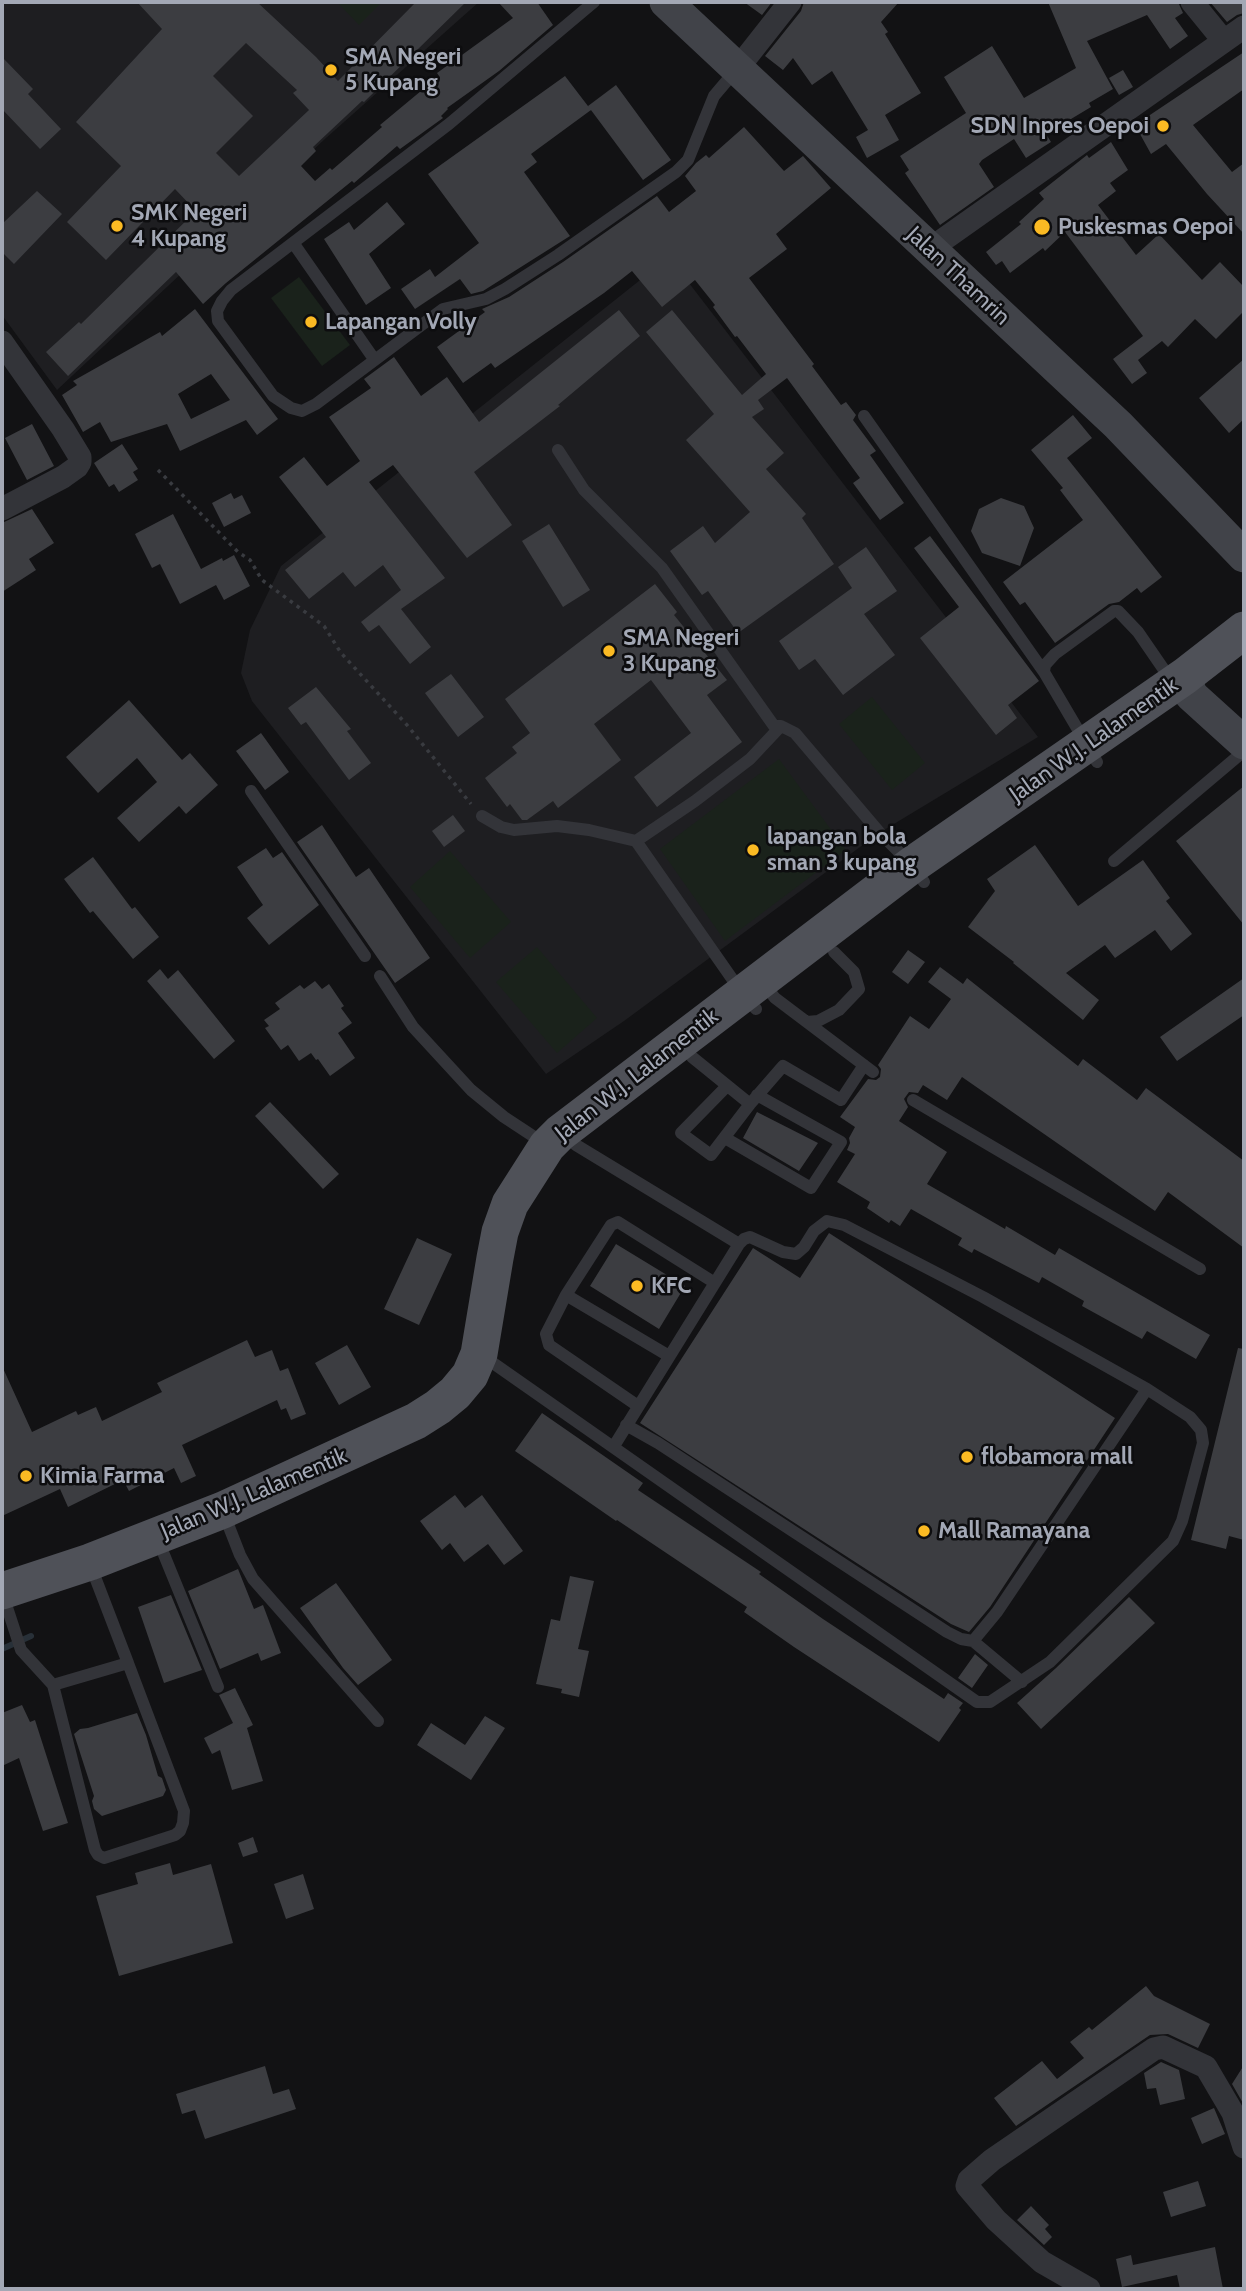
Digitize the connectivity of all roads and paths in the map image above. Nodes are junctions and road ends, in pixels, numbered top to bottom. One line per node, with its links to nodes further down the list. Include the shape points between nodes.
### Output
1 (594, 2): 8 (lane, via 486,94)
2 (790, 2): 7 (street)
3 (1192, 2): 6 (street)
4 (675, 4): 7 (main road, Jalan Thamrin)
5 (1244, 27): 6 (street)
6 (1223, 40): 9 (street)
7 (738, 68): 9 (main road, Jalan Thamrin); 11 (lane, via 714,96 688,160 676,172 505,289 486,299 443,309)
8 (294, 244): 11 (lane); 11 (lane, via 222,300 218,321 233,344 273,396 302,411)
9 (930, 249): 16 (main road, Jalan Thamrin, via 1118,425)
10 (2, 342): 15 (street, via 63,429 80,462 63,477)
11 (374, 359)
12 (864, 416): 19 (lane)
13 (558, 450): 21 (lane, via 584,490 663,568 774,726)
14 (158, 470): 26 (path, via 250,560 262,580 324,626 341,653)
15 (2, 509)
16 (1244, 556)
17 (1244, 630): 20 (main road, Jalan W.J. Lalamentik)
18 (1244, 657): 20 (main road)
19 (1044, 672): 20 (lane, via 1055,654 1118,611); 24 (lane)
20 (1183, 685): 22 (main road); 24 (main road, via 1171,708)
21 (781, 726): 27 (lane, via 750,759); 29 (lane, via 795,733)
22 (1244, 743)
23 (1244, 751): 28 (lane)
24 (1092, 753): 29 (main road)
25 (251, 791): 31 (lane)
26 (482, 816): 27 (lane, via 514,830 557,826)
27 (636, 841): 33 (lane)
28 (1114, 861)
29 (918, 873): 30 (main road); 33 (main road, Jalan W.J. Lalamentik)
30 (834, 952): 33 (main road); 34 (lane, via 854,972 859,989 839,1010)
31 (365, 956)
32 (380, 976): 40 (lane, via 413,1027 471,1090 504,1117)
33 (758, 995): 34 (lane); 35 (main road); 40 (main road, Jalan W.J. Lalamentik)
34 (807, 1022): 37 (lane, via 869,1069 841,1100 783,1066)
35 (692, 1057): 36 (lane); 40 (main road)
36 (727, 1086): 37 (lane); 39 (lane, via 681,1133 711,1155)
37 (753, 1099): 39 (lane); 39 (lane, via 841,1142 811,1188)
38 (914, 1100): 42 (lane)
39 (725, 1138)
40 (560, 1144): 41 (lane); 46 (main road, Jalan W.J. Lalamentik, via 563,1155 525,1212)
41 (739, 1244): 43 (lane); 47 (lane, via 750,1237 796,1254 827,1221 844,1225)
42 (1200, 1269)
43 (715, 1283): 44 (lane, via 618,1222 611,1225); 45 (lane)
44 (566, 1295): 45 (lane); 48 (lane, via 546,1334 549,1345)
45 (669, 1356): 48 (lane)
46 (487, 1358): 50 (lane); 51 (main road, Jalan W.J. Lalamentik, via 456,1394 416,1421)
47 (1147, 1389): 55 (lane); 57 (lane, via 1190,1417 1201,1430 1203,1443 1182,1521 1173,1541 1123,1592 1050,1662)
48 (638, 1406): 49 (lane)
49 (626, 1426): 50 (lane); 55 (lane, via 947,1632)
50 (614, 1446): 57 (lane, via 977,1702 990,1702)
51 (225, 1517): 52 (main road, Jalan W.J. Lalamentik); 60 (lane, via 253,1580)
52 (159, 1542): 53 (main road, Jalan W.J. Lalamentik); 59 (lane)
53 (92, 1568): 54 (main road, Jalan W.J. Lalamentik); 56 (lane)
54 (6, 1607): 58 (lane, via 21,1650)
55 (974, 1641): 57 (lane)
56 (128, 1663): 58 (lane); 58 (lane, via 184,1811 183,1823 175,1835 104,1858 95,1850)
57 (1022, 1682)
58 (53, 1685)
59 (218, 1687)
60 (378, 1721)
61 (1244, 2147): 62 (street, via 1233,2113 1206,2067 1163,2047 1153,2049 969,2180 967,2186 996,2220 1042,2262)
62 (1089, 2289)

